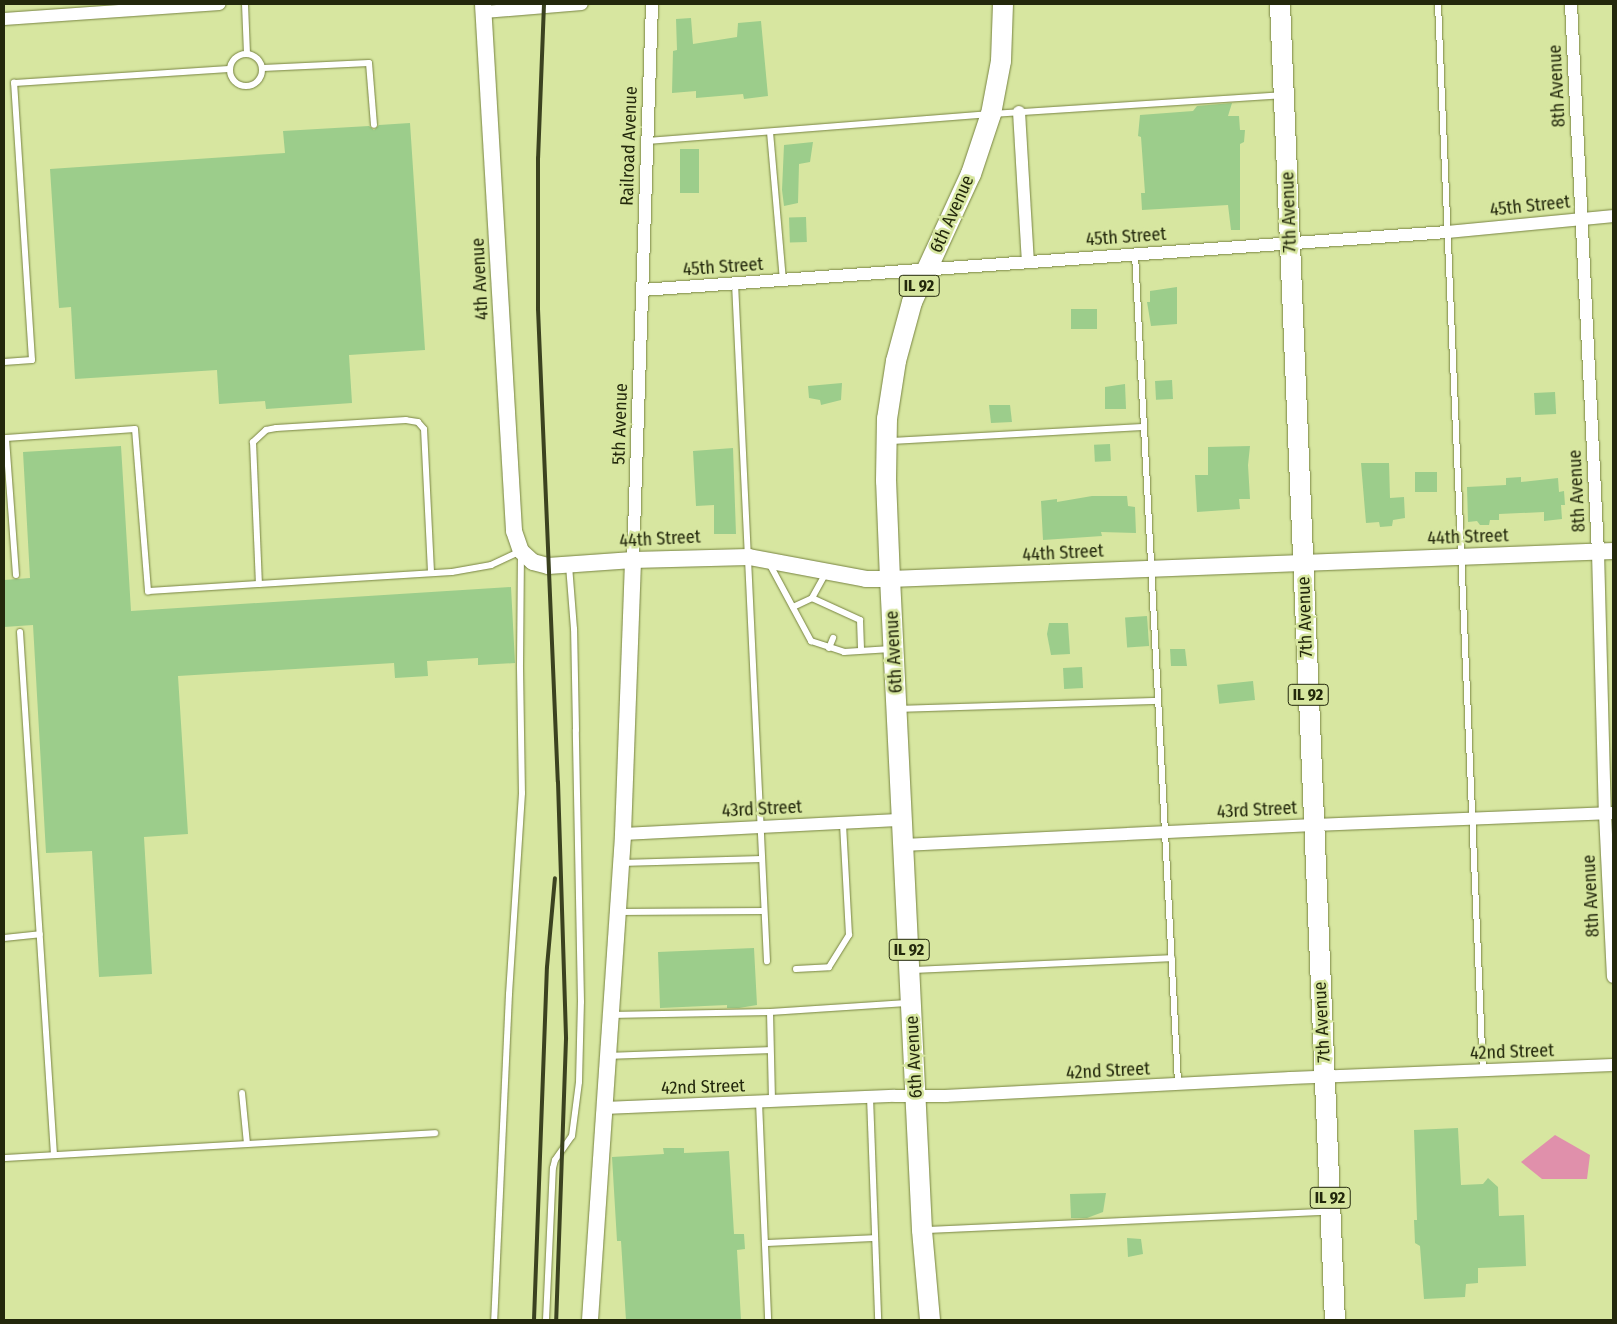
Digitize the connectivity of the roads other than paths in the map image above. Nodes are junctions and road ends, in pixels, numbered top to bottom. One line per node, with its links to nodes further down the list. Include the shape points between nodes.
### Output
1 (219, 4): 10 (street)
2 (245, 4): 11 (lane)
3 (582, 4): 9 (street)
4 (652, 4): 19 (street, Railroad Avenue)
5 (1003, 4): 16 (main road, 6th Avenue / IL 92, via 1001,61)
6 (1280, 4): 14 (main road, 7th Avenue / IL 92)
7 (1438, 4): 22 (lane)
8 (1571, 4): 21 (street, 8th Avenue)
9 (484, 8): 33 (street, 4th Avenue, via 514,531)
10 (4, 19)
11 (247, 53): 12 (lane, via 258,58); 13 (lane, via 237,56)
12 (262, 68): 13 (lane, via 260,79 254,85 246,86 233,80); 17 (lane, via 369,63)
13 (230, 69): 30 (lane, via 14,83 32,360)
14 (1284, 95): 15 (lane); 23 (main road, 7th Avenue / IL 92)
15 (1019, 112): 16 (lane); 25 (street)
16 (990, 114): 18 (lane); 26 (main road, 6th Avenue / IL 92, via 971,174)
17 (374, 125)
18 (770, 132): 19 (lane); 27 (lane)
19 (647, 141): 29 (street, Railroad Avenue)
20 (1613, 216): 21 (street, 45th Street)
21 (1581, 219): 22 (street, 45th Street); 34 (street, 8th Avenue)
22 (1448, 232): 23 (street, 45th Street); 36 (lane)
23 (1290, 243): 24 (street, 45th Street); 39 (main road, 7th Avenue / IL 92)
24 (1135, 254): 25 (street, 45th Street); 31 (lane)
25 (1028, 262): 26 (street, 45th Street)
26 (927, 270): 27 (street, 45th Street); 32 (main road, 6th Avenue / IL 92, via 912,302 902,337 891,389)
27 (782, 280): 28 (street, 45th Street)
28 (735, 284): 29 (street, 45th Street); 35 (lane)
29 (642, 290): 38 (street, 5th Avenue)
30 (4, 362)
31 (1144, 426): 32 (lane); 41 (lane)
32 (886, 442): 45 (main road, 6th Avenue / IL 92)
33 (521, 551): 40 (street, 44th Street, via 532,562 541,565); 42 (lane, via 491,565); 101 (lane, via 522,793)
34 (1605, 552): 36 (street, 44th Street); 58 (street, 8th Avenue)
35 (749, 557): 37 (street, 44th Street); 38 (street, 44th Street); 63 (lane)
36 (1460, 558): 39 (street, 44th Street); 59 (lane)
37 (767, 559): 43 (street, 44th Street); 48 (lane)
38 (633, 560): 40 (street, 44th Street); 65 (street)
39 (1303, 564): 41 (street, 44th Street); 62 (main road, 7th Avenue / IL 92)
40 (570, 565): 102 (lane, via 581,1002 579,1082 572,1136 552,1168)
41 (1152, 569): 45 (street, 44th Street); 56 (lane)
42 (431, 572): 46 (lane); 46 (lane, via 424,429 418,422 406,420 285,428 266,430 253,442)
43 (827, 572): 45 (street, 44th Street, via 866,579); 47 (lane)
44 (16, 575): 46 (lane, via 6,438 135,429 148,591)
45 (890, 579): 54 (main road, 6th Avenue / IL 92)
46 (259, 584)
47 (812, 598): 48 (lane); 49 (lane)
48 (793, 607): 53 (lane, via 811,640)
49 (840, 611): 50 (lane); 55 (lane, via 860,620)
50 (838, 619)
51 (20, 632): 71 (lane)
52 (832, 638): 53 (lane)
53 (829, 648): 55 (lane, via 844,652)
54 (894, 649): 55 (lane); 57 (main road, 6th Avenue / IL 92)
55 (861, 650)
56 (1158, 701): 57 (lane); 64 (lane)
57 (898, 709): 60 (main road, 6th Avenue / IL 92)
58 (1609, 813): 59 (street, 43rd Street); 77 (street, 8th Avenue)
59 (1473, 818): 62 (street, 43rd Street); 84 (lane)
60 (903, 820): 61 (street, 43rd Street); 66 (main road, 6th Avenue / IL 92)
61 (843, 823): 63 (street, 43rd Street); 75 (lane, via 849,935 829,968)
62 (1314, 825): 64 (street, 43rd Street); 85 (main road, 7th Avenue / IL 92)
63 (761, 827): 65 (street, 43rd Street); 67 (lane)
64 (1166, 832): 66 (street, 43rd Street); 73 (lane)
65 (623, 834): 68 (street)
66 (904, 845): 76 (main road, 6th Avenue / IL 92)
67 (762, 859): 68 (lane); 69 (lane)
68 (621, 863): 70 (street)
69 (764, 911): 70 (lane); 74 (lane)
70 (618, 912): 80 (street)
71 (40, 934): 72 (lane); 95 (lane)
72 (4, 938)
73 (1172, 958): 76 (lane); 86 (lane)
74 (767, 961)
75 (796, 969)
76 (910, 970): 78 (main road, 6th Avenue / IL 92)
77 (1613, 977)
78 (911, 1002): 79 (lane); 89 (main road, 6th Avenue / IL 92)
79 (770, 1012): 80 (lane); 81 (lane)
80 (610, 1015): 82 (street)
81 (770, 1050): 82 (lane); 91 (lane)
82 (607, 1056): 92 (street)
83 (1613, 1065): 84 (street, 42nd Street)
84 (1484, 1070): 85 (street, 42nd Street)
85 (1325, 1077): 86 (street, 42nd Street); 97 (main road, 7th Avenue / IL 92)
86 (1178, 1085): 89 (street, 42nd Street)
87 (242, 1093): 94 (lane)
88 (870, 1097): 89 (street, 42nd Street); 91 (street, 42nd Street); 99 (lane)
89 (916, 1097): 98 (main road, 6th Avenue / IL 92)
90 (759, 1102): 91 (street, 42nd Street); 92 (street, 42nd Street); 100 (lane)
91 (772, 1102)
92 (604, 1108): 103 (street)
93 (435, 1133): 94 (lane)
94 (247, 1144): 95 (lane)
95 (54, 1155): 96 (lane)
96 (4, 1158)
97 (1331, 1212): 98 (lane); 107 (main road, 7th Avenue / IL 92)
98 (922, 1230): 106 (main road, 6th Avenue / IL 92)
99 (875, 1238): 100 (lane); 105 (lane)
100 (765, 1243): 104 (lane)
101 (494, 1320)
102 (546, 1320)
103 (590, 1320)
104 (768, 1320)
105 (878, 1320)
106 (930, 1320)
107 (1335, 1320)

